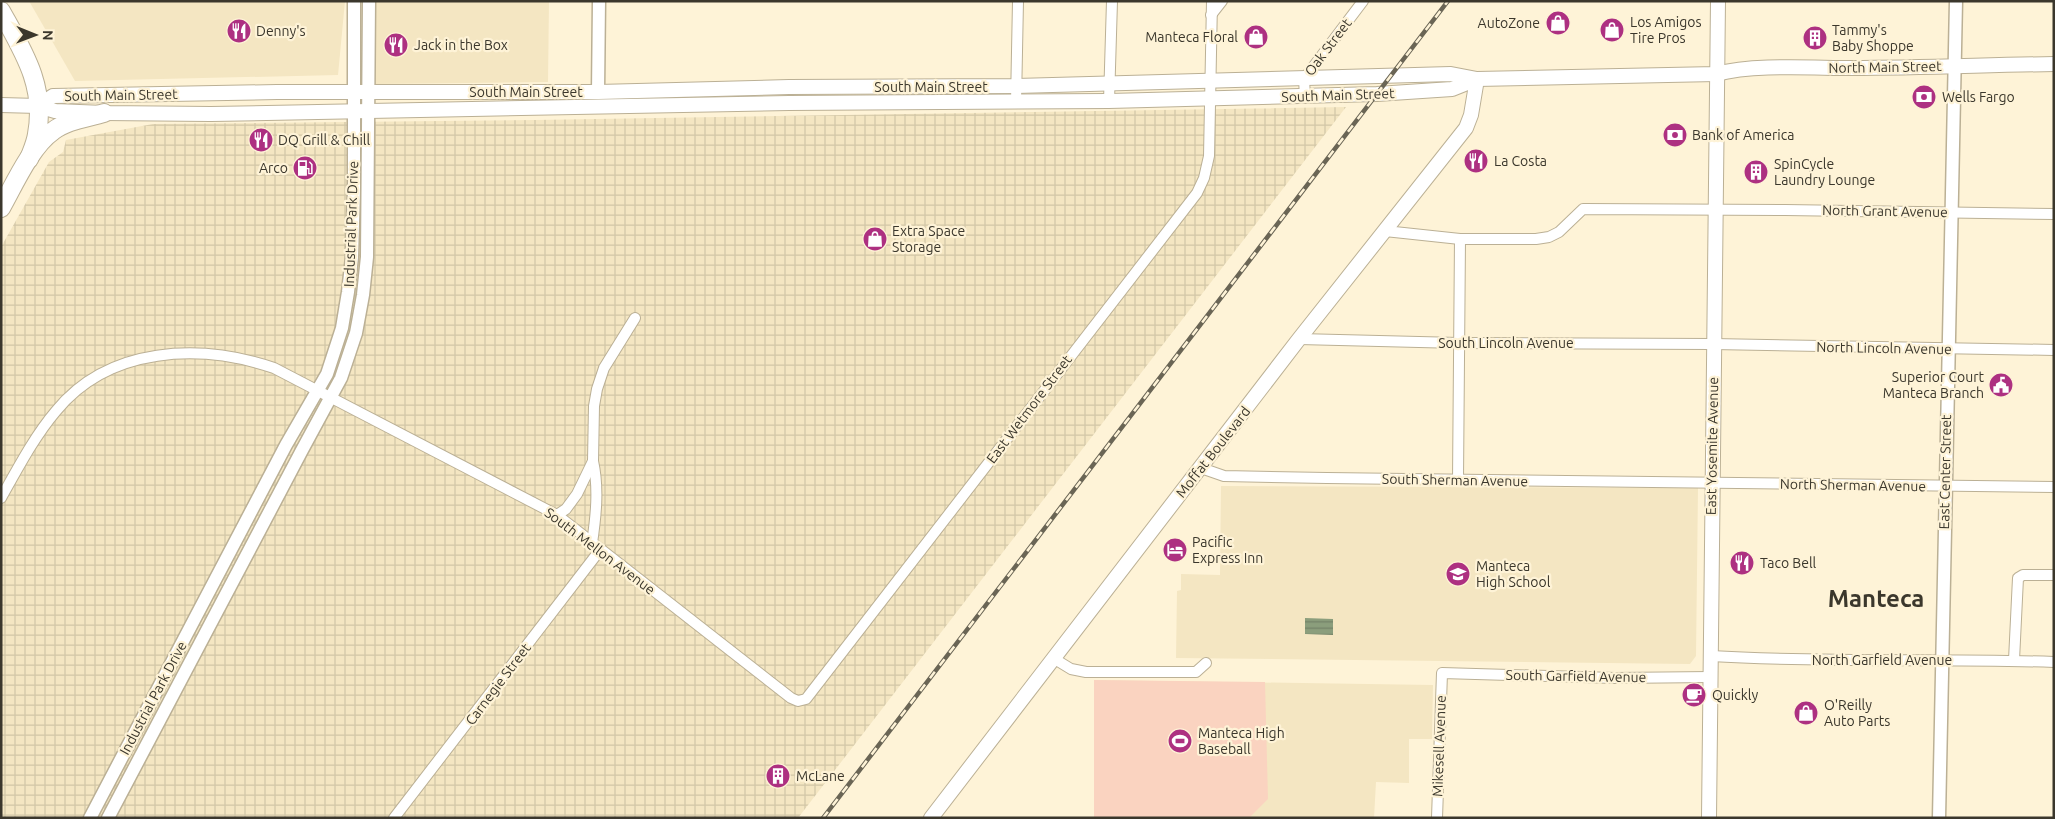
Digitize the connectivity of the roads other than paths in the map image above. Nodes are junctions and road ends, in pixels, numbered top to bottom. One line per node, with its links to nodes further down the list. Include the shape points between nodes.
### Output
1 (354, 1): 23 (street, Industrial Park Drive)
2 (369, 1): 24 (street, Industrial Park Drive)
3 (599, 1): 25 (street)
4 (1018, 1): 20 (street)
5 (1112, 1): 19 (street)
6 (1212, 1): 12 (street, East Wetmore Street)
7 (1222, 1): 12 (street)
8 (1363, 1): 16 (street, Oak Street)
9 (1718, 1): 15 (main road, East Yosemite Avenue)
10 (1956, 1): 14 (street, East Center Street)
11 (1, 11): 33 (highway, via 30,63 38,90)
12 (1212, 15): 18 (street, East Wetmore Street)
13 (2054, 64): 14 (main road, North Main Street)
14 (1955, 66): 15 (main road, North Main Street, via 1731,70); 43 (street, East Center Street)
15 (1716, 74): 17 (main road, South Main Street); 42 (main road, East Yosemite Avenue)
16 (1304, 79): 17 (main road, South Main Street, via 1451,74); 18 (main road, South Main Street); 27 (street, Oak Street)
17 (1477, 79): 27 (main road, South Main Street, via 1452,89); 45 (main road, Moffat Boulevard, via 1466,128)
18 (1210, 80): 19 (main road, South Main Street); 28 (street, East Wetmore Street)
19 (1110, 84): 20 (main road, South Main Street); 29 (street)
20 (1016, 86): 21 (main road, South Main Street); 30 (street)
21 (789, 87): 25 (main road, South Main Street); 31 (main road)
22 (277, 92): 23 (main road, South Main Street); 26 (main road, South Main Street); 39 (main road, via 260,100 218,105)
23 (354, 92): 24 (main road, South Main Street); 35 (street, Industrial Park Drive)
24 (369, 92): 25 (main road, South Main Street); 36 (street, Industrial Park Drive)
25 (598, 92): 34 (main road, via 591,98 558,102)
26 (144, 94): 33 (main road, South Main Street, via 53,96); 38 (main road)
27 (1305, 96): 28 (main road, South Main Street)
28 (1209, 99): 29 (main road, South Main Street); 77 (street, East Wetmore Street, via 1209,156 1197,193 813,692 802,701)
29 (1109, 100): 30 (main road, South Main Street)
30 (1016, 102): 31 (main road, South Main Street)
31 (789, 103): 34 (main road, South Main Street)
32 (1, 105): 33 (main road, South Main Street)
33 (38, 106): 37 (main road, South Main Street, via 55,111); 40 (highway, via 38,134)
34 (548, 107): 36 (main road, South Main Street)
35 (354, 110): 36 (main road, South Main Street); 39 (main road, South Main Street); 53 (street, Industrial Park Drive, via 352,257 348,292 334,354)
36 (369, 110): 54 (street, Industrial Park Drive, via 367,257 363,295 349,358)
37 (104, 113): 38 (main road, South Main Street); 40 (highway, via 53,130)
38 (144, 113): 39 (main road, South Main Street)
39 (211, 114)
40 (29, 159): 41 (highway)
41 (1, 208)
42 (1716, 210): 43 (street, North Grant Avenue); 46 (street, North Grant Avenue, via 1583,210 1549,237); 50 (main road, East Yosemite Avenue)
43 (1951, 212): 44 (street, North Grant Avenue); 51 (street, East Center Street)
44 (2054, 214)
45 (1385, 231): 46 (street, North Grant Avenue); 48 (main road, Moffat Boulevard)
46 (1460, 239): 49 (street)
47 (634, 318): 55 (street, via 604,368 597,389)
48 (1300, 339): 49 (street, South Lincoln Avenue); 56 (main road, Moffat Boulevard)
49 (1459, 343): 50 (street, South Lincoln Avenue); 57 (street)
50 (1713, 344): 51 (street, North Lincoln Avenue); 58 (main road, East Yosemite Avenue)
51 (1948, 349): 52 (street, North Lincoln Avenue); 59 (street, East Center Street)
52 (2054, 350)
53 (317, 392): 54 (street, South Mellon Avenue); 61 (street, South Mellon Avenue, via 274,368 223,355 162,354 116,366 84,384 57,410 33,442); 62 (street, Industrial Park Drive)
54 (331, 399): 63 (street, South Mellon Avenue); 64 (street, Industrial Park Drive)
55 (592, 461): 63 (street, via 577,494); 65 (street, via 597,499)
56 (1201, 468): 57 (street, South Sherman Avenue, via 1224,476); 70 (main road, Moffat Boulevard)
57 (1458, 480): 58 (street, South Sherman Avenue)
58 (1712, 483): 59 (street, North Sherman Avenue); 69 (main road, East Yosemite Avenue)
59 (1944, 486): 60 (street, North Sherman Avenue); 71 (street, East Center Street)
60 (2054, 487)
61 (1, 498)
62 (251, 514): 64 (street); 67 (street, Industrial Park Drive)
63 (557, 515): 65 (street, South Mellon Avenue)
64 (264, 523): 68 (street, Industrial Park Drive)
65 (596, 547): 77 (street, South Mellon Avenue); 80 (street, Carnegie Street)
66 (2054, 575): 72 (street, via 2018,578)
67 (216, 579): 68 (street); 78 (street, Industrial Park Drive)
68 (230, 588): 79 (street, Industrial Park Drive)
69 (1711, 656): 71 (street, North Garfield Avenue, via 1779,660); 76 (main road, East Yosemite Avenue)
70 (1053, 658): 74 (street, via 1071,669 1086,672 1196,672); 81 (main road, Moffat Boulevard)
71 (1941, 660): 72 (street, North Garfield Avenue); 84 (street, East Center Street)
72 (2014, 660): 73 (street, North Garfield Avenue)
73 (2054, 662)
74 (1206, 663)
75 (1442, 673): 76 (street, South Garfield Avenue); 82 (street, Mikesell Avenue)
76 (1710, 677): 83 (main road, East Yosemite Avenue)
77 (786, 694)
78 (90, 818)
79 (108, 818)
80 (394, 818)
81 (931, 818)
82 (1437, 818)
83 (1709, 818)
84 (1939, 818)

